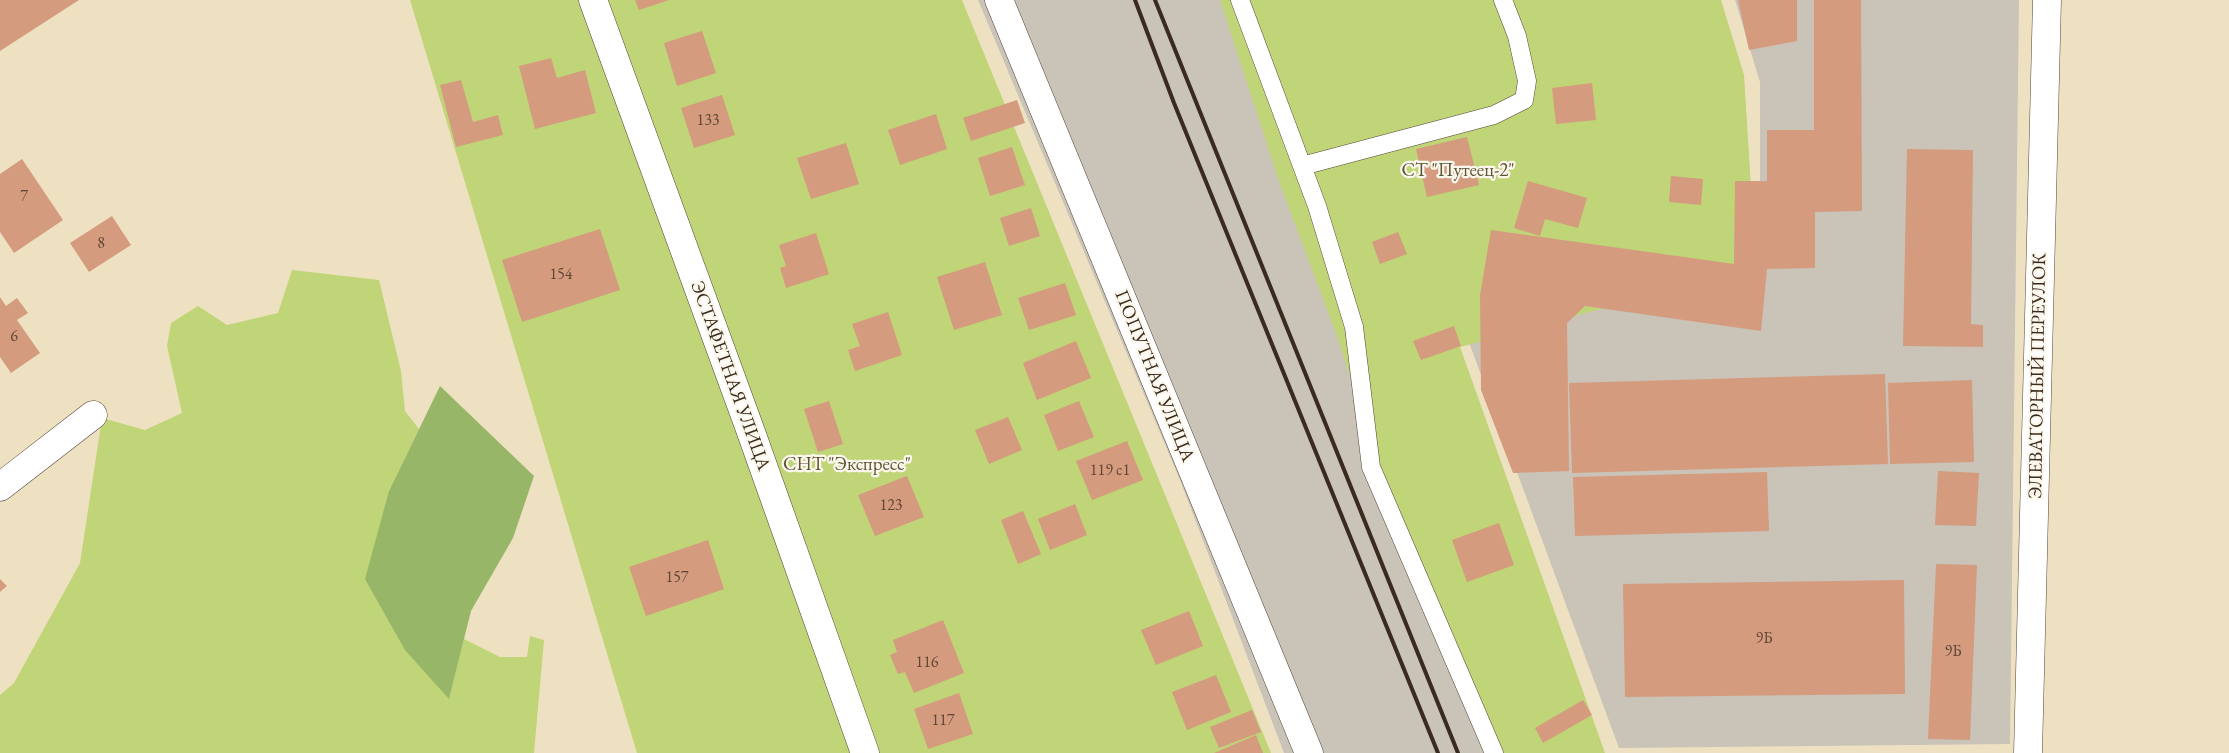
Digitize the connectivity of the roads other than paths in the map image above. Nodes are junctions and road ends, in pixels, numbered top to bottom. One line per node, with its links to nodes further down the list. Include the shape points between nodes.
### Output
1 (593, 0): 9 (street, ЭСТАФЕТНАЯ УЛИЦА)
2 (999, 0): 10 (street, ПОПУТНАЯ УЛИЦА)
3 (1240, 0): 6 (lane)
4 (1503, 0): 6 (lane, via 1517,36 1527,81 1524,100 1494,115)
5 (2047, 0): 12 (street, ЭЛЕВАТОРНЫЙ ПЕРЕУЛОК)
6 (1302, 166): 11 (lane, via 1354,327 1372,467)
7 (94, 415): 8 (street)
8 (0, 487)
9 (865, 753)
10 (1309, 753)
11 (1494, 753)
12 (2028, 753)

